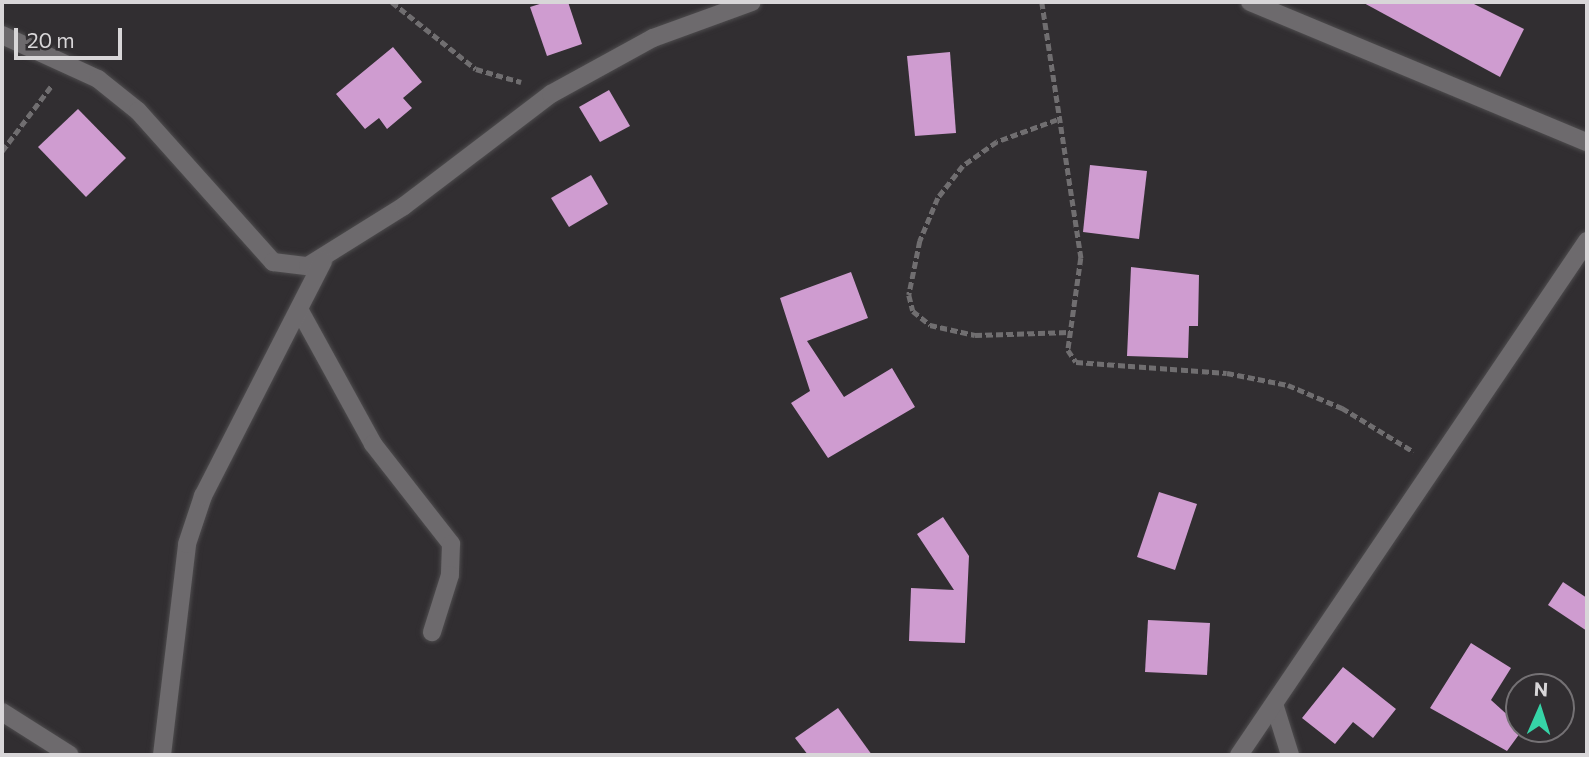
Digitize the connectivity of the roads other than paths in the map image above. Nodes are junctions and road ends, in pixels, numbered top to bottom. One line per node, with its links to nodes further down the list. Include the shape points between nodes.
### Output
1 (752, 2): 7 (street, via 653,38 551,94)
2 (1250, 2): 3 (street)
3 (1271, 4): 5 (street)
4 (2, 36): 7 (street, via 66,62 138,111 273,262 307,267)
5 (1587, 142)
6 (1587, 241): 10 (street)
7 (323, 261): 8 (street)
8 (300, 311): 9 (street, via 373,444 451,544 450,575); 13 (street, via 203,496 187,544)
9 (432, 632)
10 (1275, 707): 14 (street); 15 (street)
11 (2, 712): 12 (street)
12 (70, 755)
13 (162, 755)
14 (1239, 755)
15 (1290, 755)

